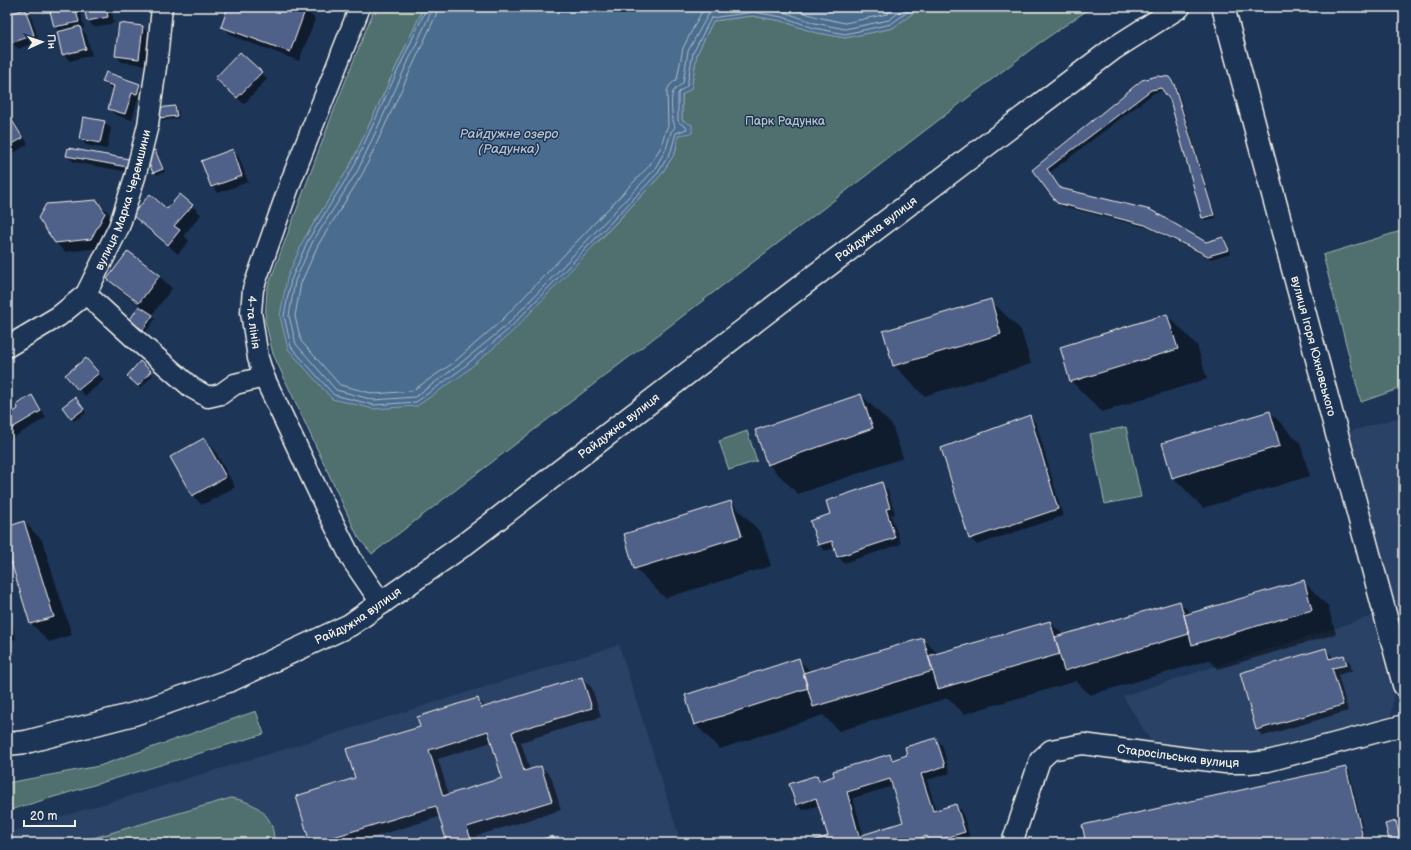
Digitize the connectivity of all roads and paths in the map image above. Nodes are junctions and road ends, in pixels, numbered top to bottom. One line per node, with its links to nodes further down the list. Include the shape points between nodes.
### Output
1 (162, 7): 5 (street, вулиця Марка Черемшини, via 148,125 135,177 119,227)
2 (360, 7): 7 (street, 4-та лінія, via 291,181 253,289 251,312 258,358)
3 (1179, 7): 8 (street, Райдужна вулиця, via 1113,49 465,544)
4 (1223, 7): 9 (street, вулиця Ігоря Юхновського)
5 (86, 294): 6 (street, вулиця Марка Черемшини, via 59,316); 7 (street, via 192,388 208,397 221,394 235,384)
6 (7, 347)
7 (264, 377): 8 (street, 4-та лінія, via 348,553)
8 (382, 604): 11 (street, Райдужна вулиця, via 350,625 231,680 134,714 26,742)
9 (1404, 683)
10 (1404, 725): 12 (street, Старосільська вулиця, via 1249,763 1225,763 1083,744 1051,750 1040,760)
11 (7, 744)
12 (1012, 843)

